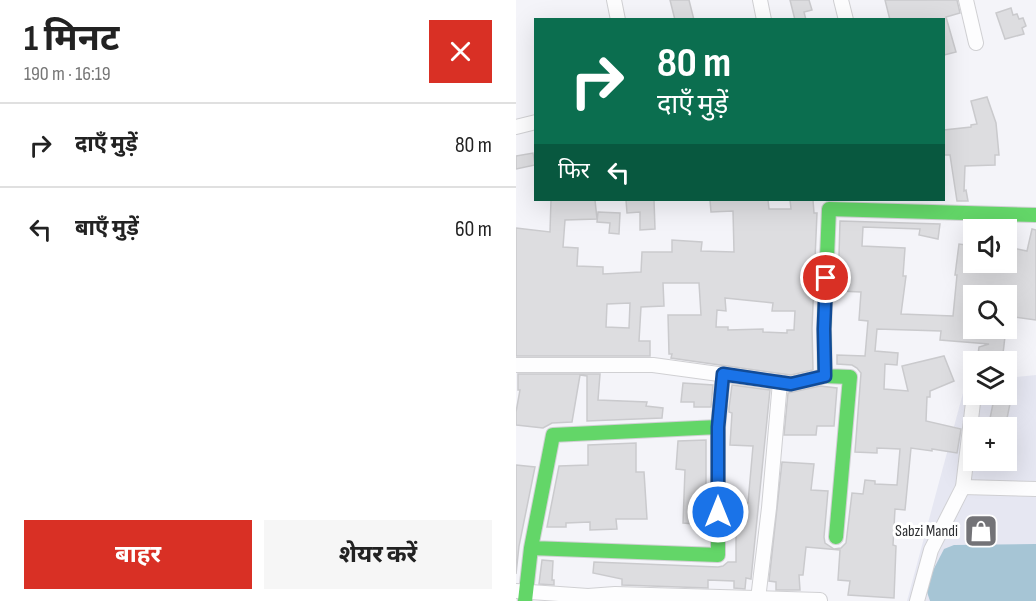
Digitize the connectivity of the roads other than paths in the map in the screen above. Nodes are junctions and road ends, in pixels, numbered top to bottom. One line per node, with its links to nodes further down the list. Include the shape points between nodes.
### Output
1 (614, 0): 5 (street)
2 (760, 0): 6 (street)
3 (841, 0): 7 (street)
4 (966, 0): 8 (street)
5 (618, 18)
6 (764, 18)
7 (846, 18)
8 (976, 43)
9 (534, 122): 10 (street)
10 (516, 127)
11 (1036, 214): 14 (street, via 829,209)
12 (516, 365): 13 (street, via 653,365)
13 (723, 374): 15 (street); 17 (street)
14 (825, 376): 15 (street, via 791,384); 20 (street, via 850,378)
15 (780, 382): 23 (street)
16 (973, 405): 18 (street)
17 (718, 427): 21 (street, via 553,435); 21 (street, via 718,555)
18 (963, 487): 19 (street); 25 (street, via 931,550)
19 (1036, 489)
20 (836, 537)
21 (531, 549): 22 (street)
22 (522, 595): 23 (street)
23 (758, 599): 24 (street)
24 (820, 600)
25 (916, 601)

